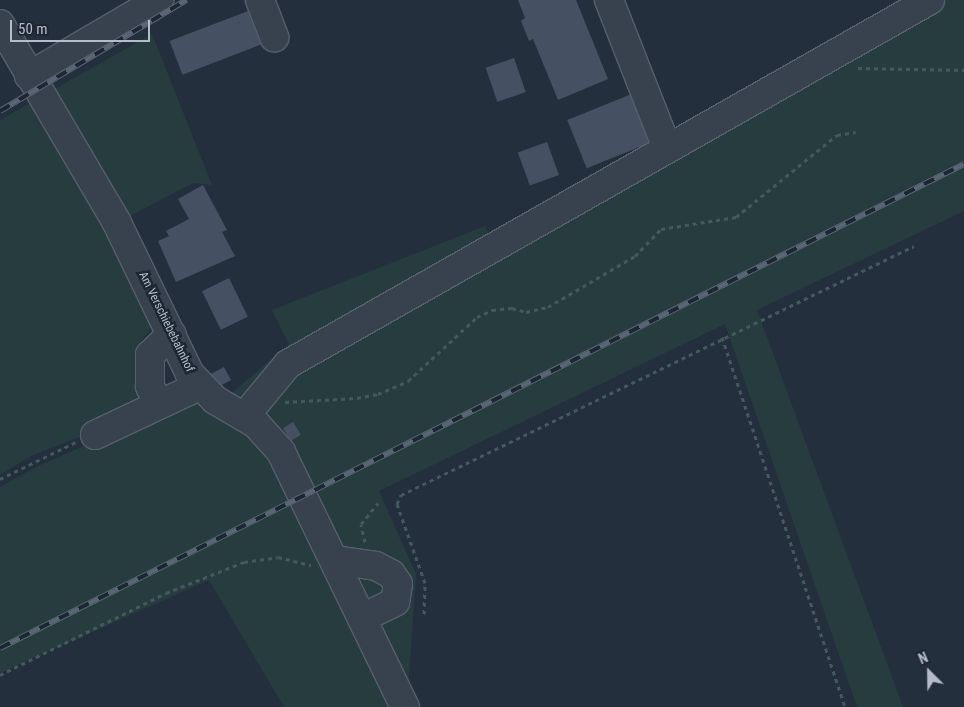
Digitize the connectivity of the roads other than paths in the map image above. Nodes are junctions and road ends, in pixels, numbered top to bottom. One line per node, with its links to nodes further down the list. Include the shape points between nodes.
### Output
1 (158, 0): 7 (street)
2 (260, 0): 6 (street)
3 (930, 0): 8 (street)
4 (618, 3): 8 (street)
5 (0, 24): 7 (street, Am Verschiebebahnhof)
6 (274, 37)
7 (29, 76): 9 (street, Am Verschiebebahnhof, via 117,223)
8 (666, 148): 12 (street, via 288,364)
9 (172, 334): 10 (street, Am Verschiebebahnhof); 11 (street, via 150,355 150,386)
10 (199, 386): 11 (street); 12 (street, Am Verschiebebahnhof)
11 (158, 405): 13 (street)
12 (250, 411): 14 (street, Am Verschiebebahnhof, via 281,452)
13 (95, 435)
14 (338, 566): 15 (street, Am Verschiebebahnhof); 15 (street, via 376,566 392,574 398,584 395,602)
15 (362, 618): 16 (street, Am Verschiebebahnhof)
16 (405, 707)

